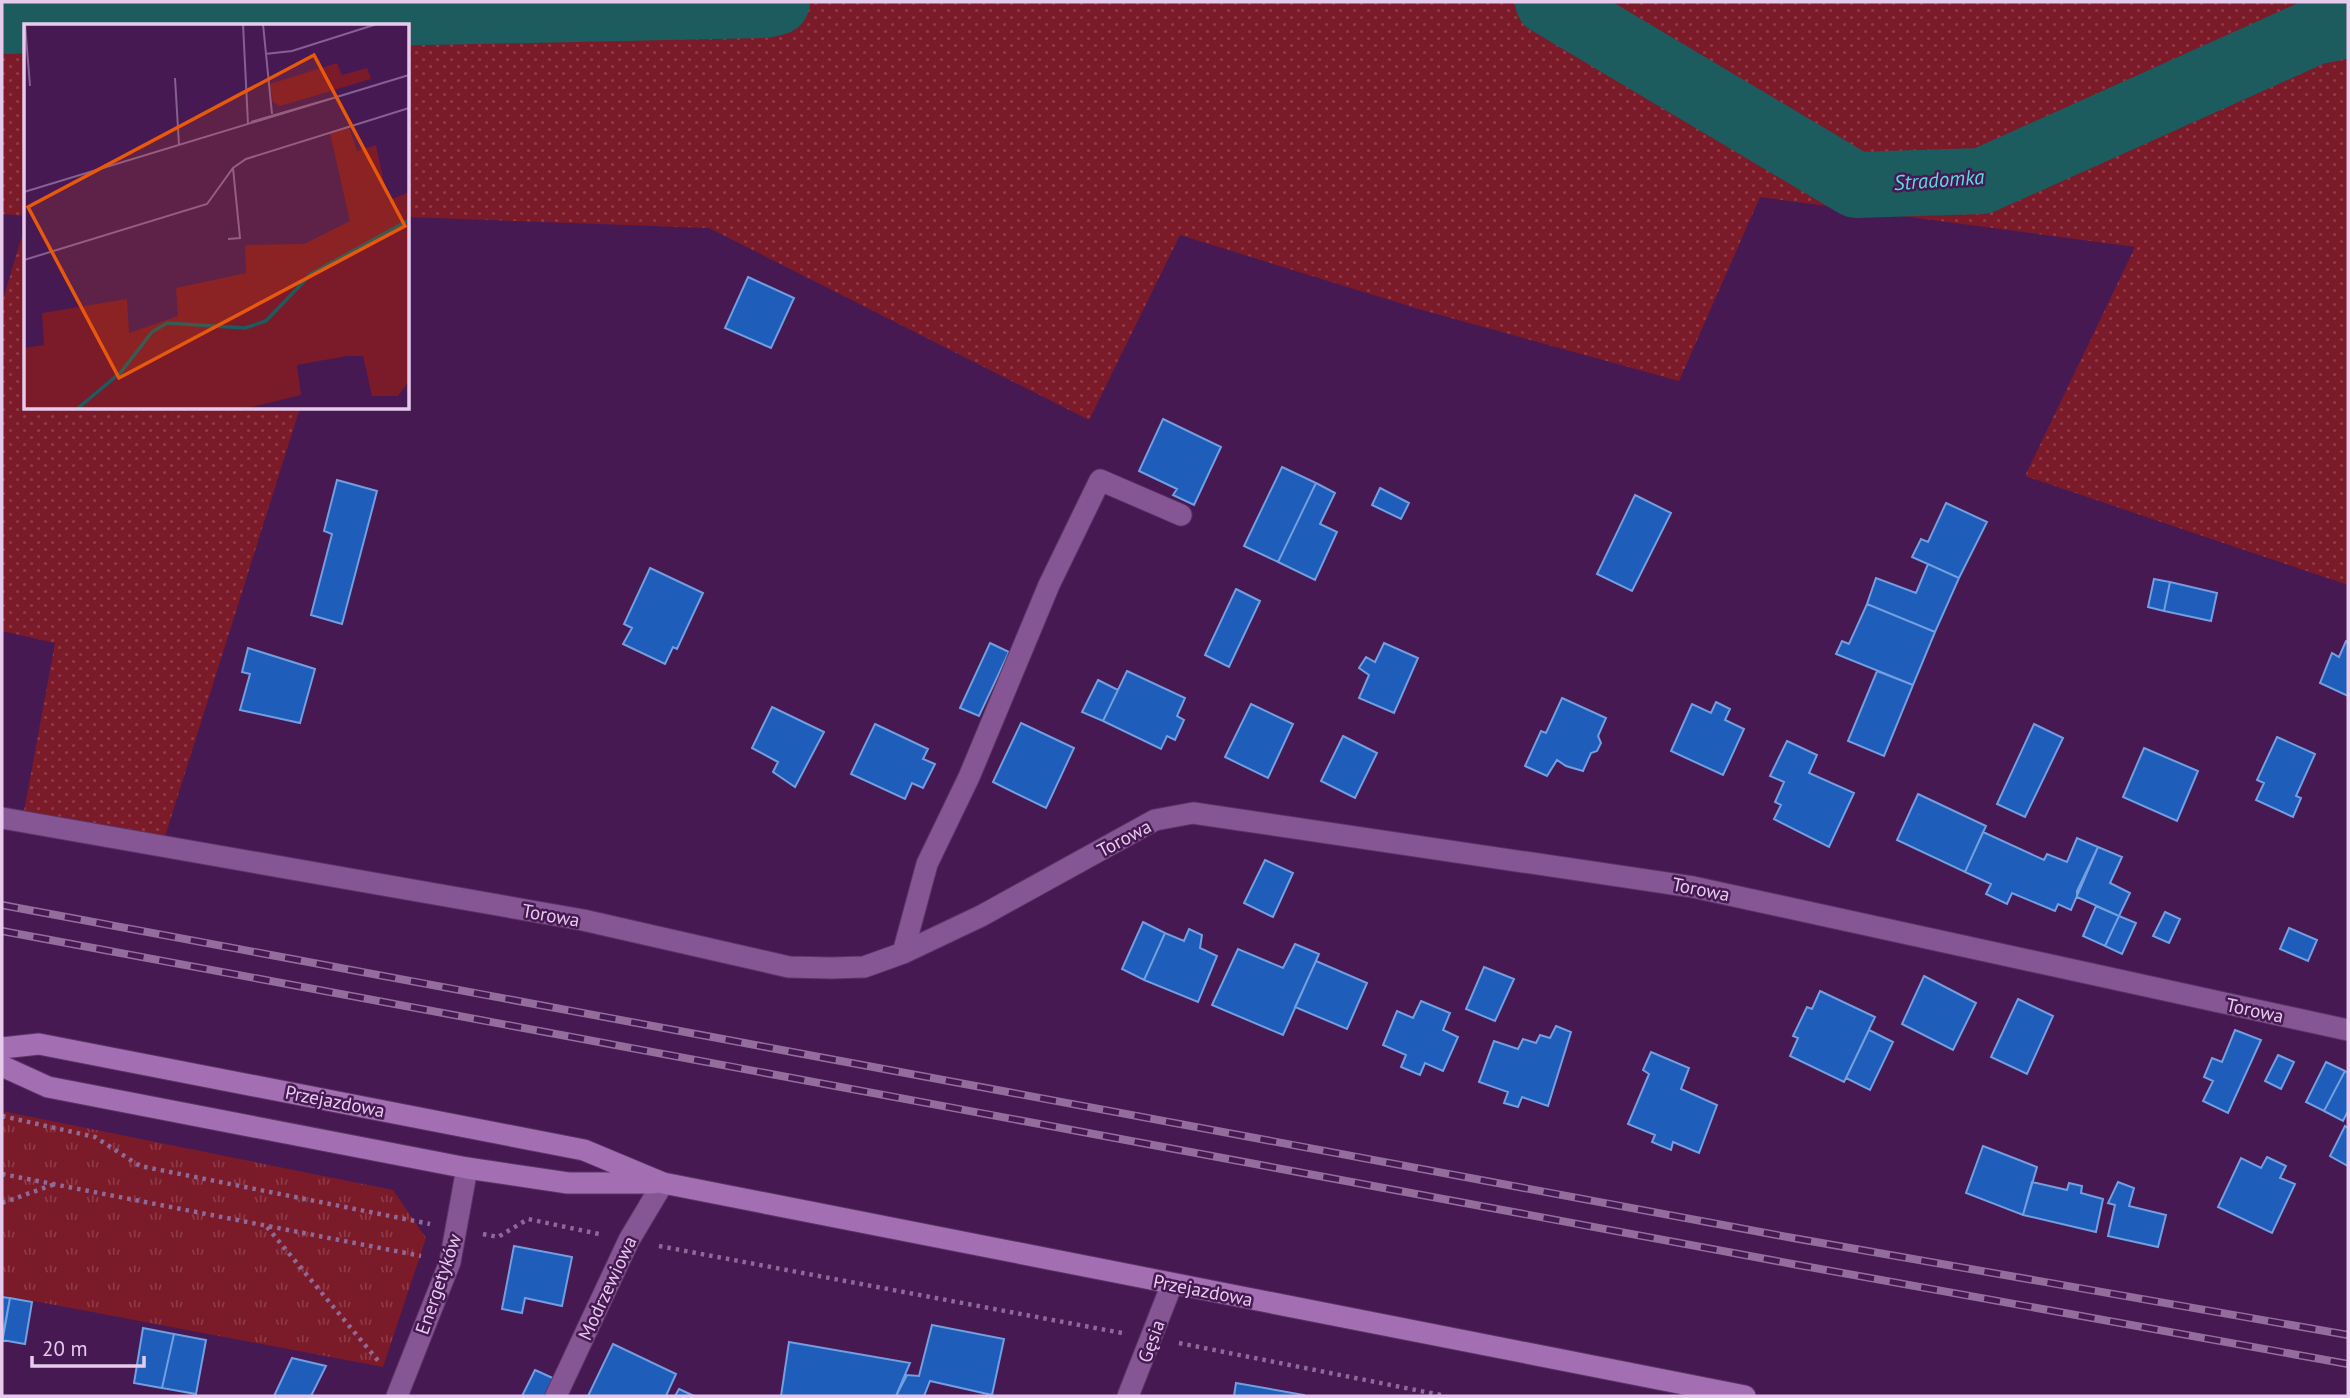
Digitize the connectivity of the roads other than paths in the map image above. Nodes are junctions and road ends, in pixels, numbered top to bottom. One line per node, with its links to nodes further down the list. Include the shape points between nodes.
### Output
1 (1181, 515): 3 (street, via 1100,480 927,864)
2 (2, 818): 3 (street, Torowa, via 583,920 789,967 864,967)
3 (903, 953): 4 (street, Torowa, via 981,916 1155,820 1193,813 1693,887)
4 (2348, 1030)
5 (2, 1048): 8 (main road, Przejazdowa, via 39,1044 584,1150)
6 (2, 1066): 7 (main road, Przejazdowa, via 48,1087)
7 (467, 1168): 8 (main road, Przejazdowa, via 568,1183); 10 (street, Energetyków, via 450,1262)
8 (663, 1183): 9 (main road, Przejazdowa); 11 (street, Modrzewiowa, via 629,1240)
9 (1172, 1284): 12 (street, Gęsia); 13 (main road, Przejazdowa)
10 (399, 1392)
11 (556, 1396)
12 (1128, 1396)
13 (1745, 1396)

